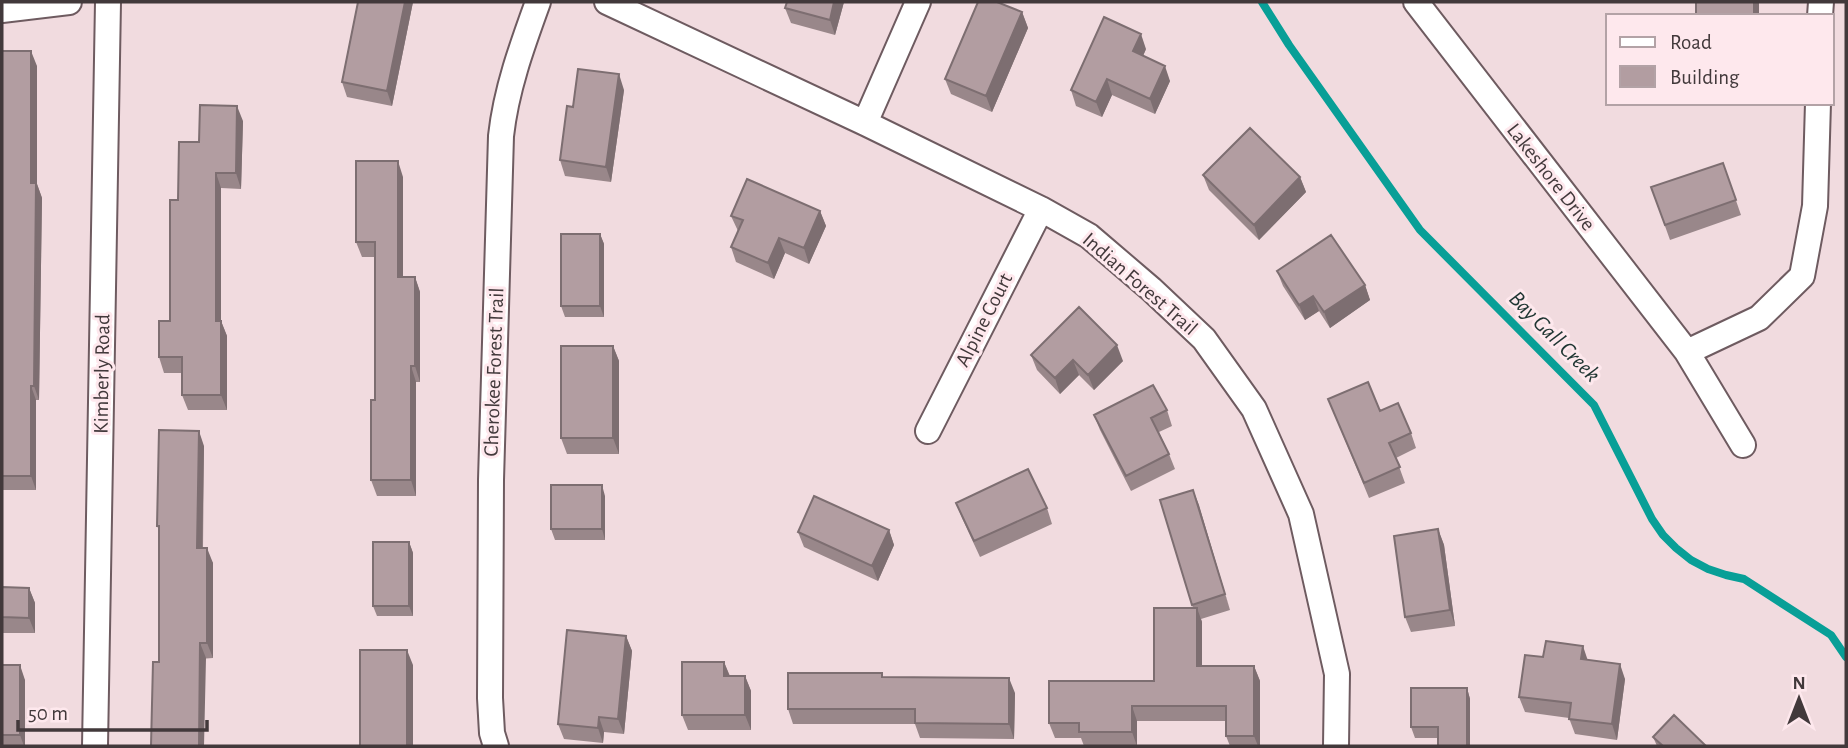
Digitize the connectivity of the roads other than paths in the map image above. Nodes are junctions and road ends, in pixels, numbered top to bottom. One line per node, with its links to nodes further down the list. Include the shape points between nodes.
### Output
1 (69, 2): 7 (street)
2 (108, 2): 14 (street, Kimberly Road)
3 (538, 2): 15 (street, Cherokee Forest Trail, via 505,106 501,136 491,507 490,698)
4 (607, 2): 9 (street, Indian Forest Trail)
5 (918, 2): 9 (street)
6 (1416, 2): 11 (street, Lakeshore Drive)
7 (2, 9)
8 (1818, 105): 11 (street, via 1815,206 1802,276 1759,317)
9 (864, 123): 10 (street, Indian Forest Trail)
10 (1041, 209): 12 (street, Alpine Court); 16 (street, Indian Forest Trail, via 1088,236 1151,289 1204,339 1254,409 1301,514 1337,674)
11 (1687, 352): 13 (street, Lakeshore Drive)
12 (928, 431)
13 (1743, 445)
14 (95, 746)
15 (496, 746)
16 (1336, 746)

